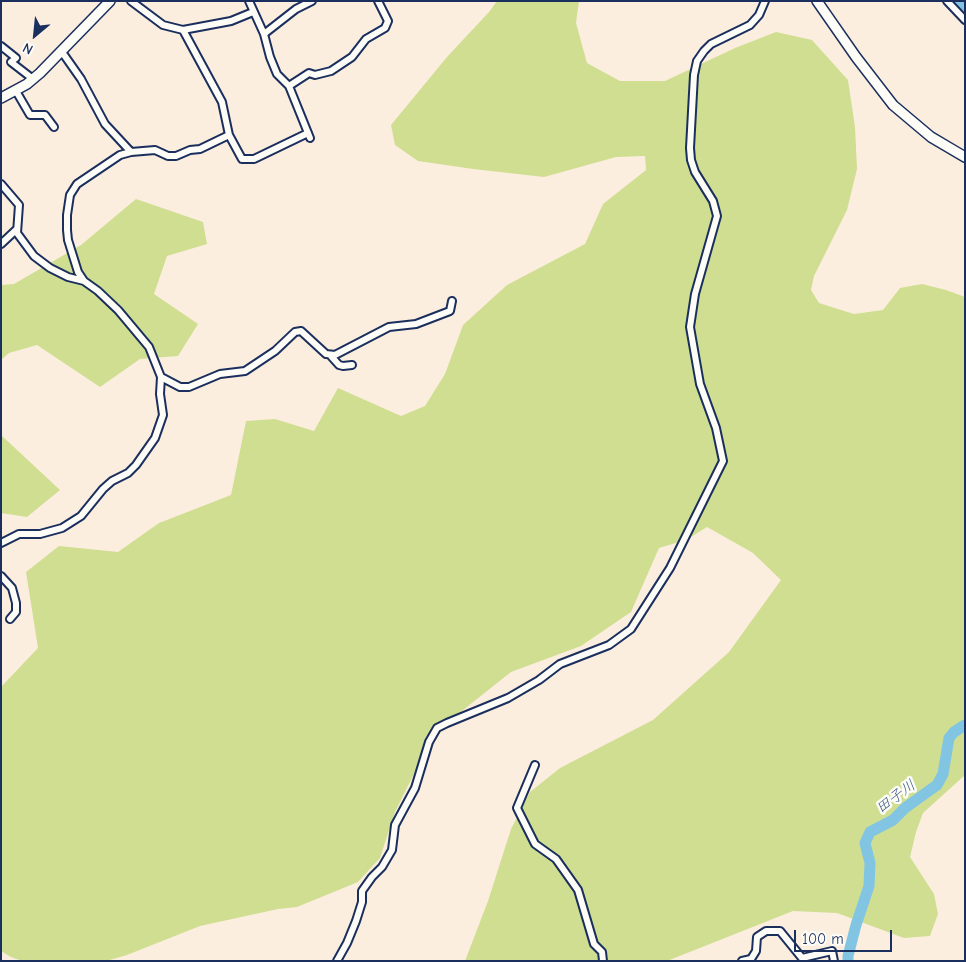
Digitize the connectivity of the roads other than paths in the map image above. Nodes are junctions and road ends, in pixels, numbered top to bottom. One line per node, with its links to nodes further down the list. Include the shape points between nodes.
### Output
1 (110, 1): 14 (street)
2 (131, 1): 11 (street, via 163,25)
3 (249, 1): 9 (street)
4 (312, 1): 12 (street)
5 (378, 1): 16 (street, via 388,21 385,28 366,39 352,57 331,71 315,75 309,73)
6 (765, 1): 35 (street, via 750,25 704,50 694,75 691,160 713,201 717,216 695,294 690,327 700,384 716,428 723,461 670,568 631,629 609,645 560,664 508,698 437,728 429,742 415,788 395,825 392,850 362,891 356,921)
7 (817, 1): 22 (street, via 893,105 931,137)
8 (947, 1): 10 (street)
9 (253, 12): 11 (street, via 232,21); 12 (street)
10 (965, 20)
11 (183, 30): 20 (street, via 222,102)
12 (264, 34): 16 (street, via 277,74)
13 (1, 46): 15 (street, via 16,58 12,62)
14 (62, 52): 15 (street); 21 (street, via 105,124)
15 (33, 79): 17 (street)
16 (289, 86): 20 (street, via 309,136 254,160 242,159)
17 (16, 91): 18 (street); 19 (street, via 30,115 45,115)
18 (1, 98)
19 (54, 127)
20 (229, 135): 21 (street, via 176,156 155,150)
21 (131, 152): 26 (street, via 120,155 87,176 70,196 68,240)
22 (965, 157)
23 (1, 184): 24 (street, via 19,205)
24 (17, 228): 25 (street); 26 (street, via 17,233 34,256 68,277)
25 (1, 244)
26 (84, 281): 30 (street, via 112,304 140,334 149,347)
27 (452, 301): 28 (street, via 450,311 416,324 389,327)
28 (330, 355): 29 (street, via 339,365); 30 (street, via 301,331 295,332 275,351 245,371 220,374 189,387 180,387)
29 (352, 365)
30 (160, 377): 31 (street, via 161,423 155,438 136,465 103,489 75,521 40,534 19,534)
31 (1, 543)
32 (1, 576): 33 (street, via 12,588 16,603 16,612)
33 (10, 619)
34 (535, 765): 36 (street, via 516,808 535,844 556,859 578,890 594,944 602,952)
35 (337, 961)
36 (603, 961)
37 (742, 961): 38 (street, via 751,959 756,951 757,937 766,931 780,931 802,958 832,951)
38 (834, 961)

